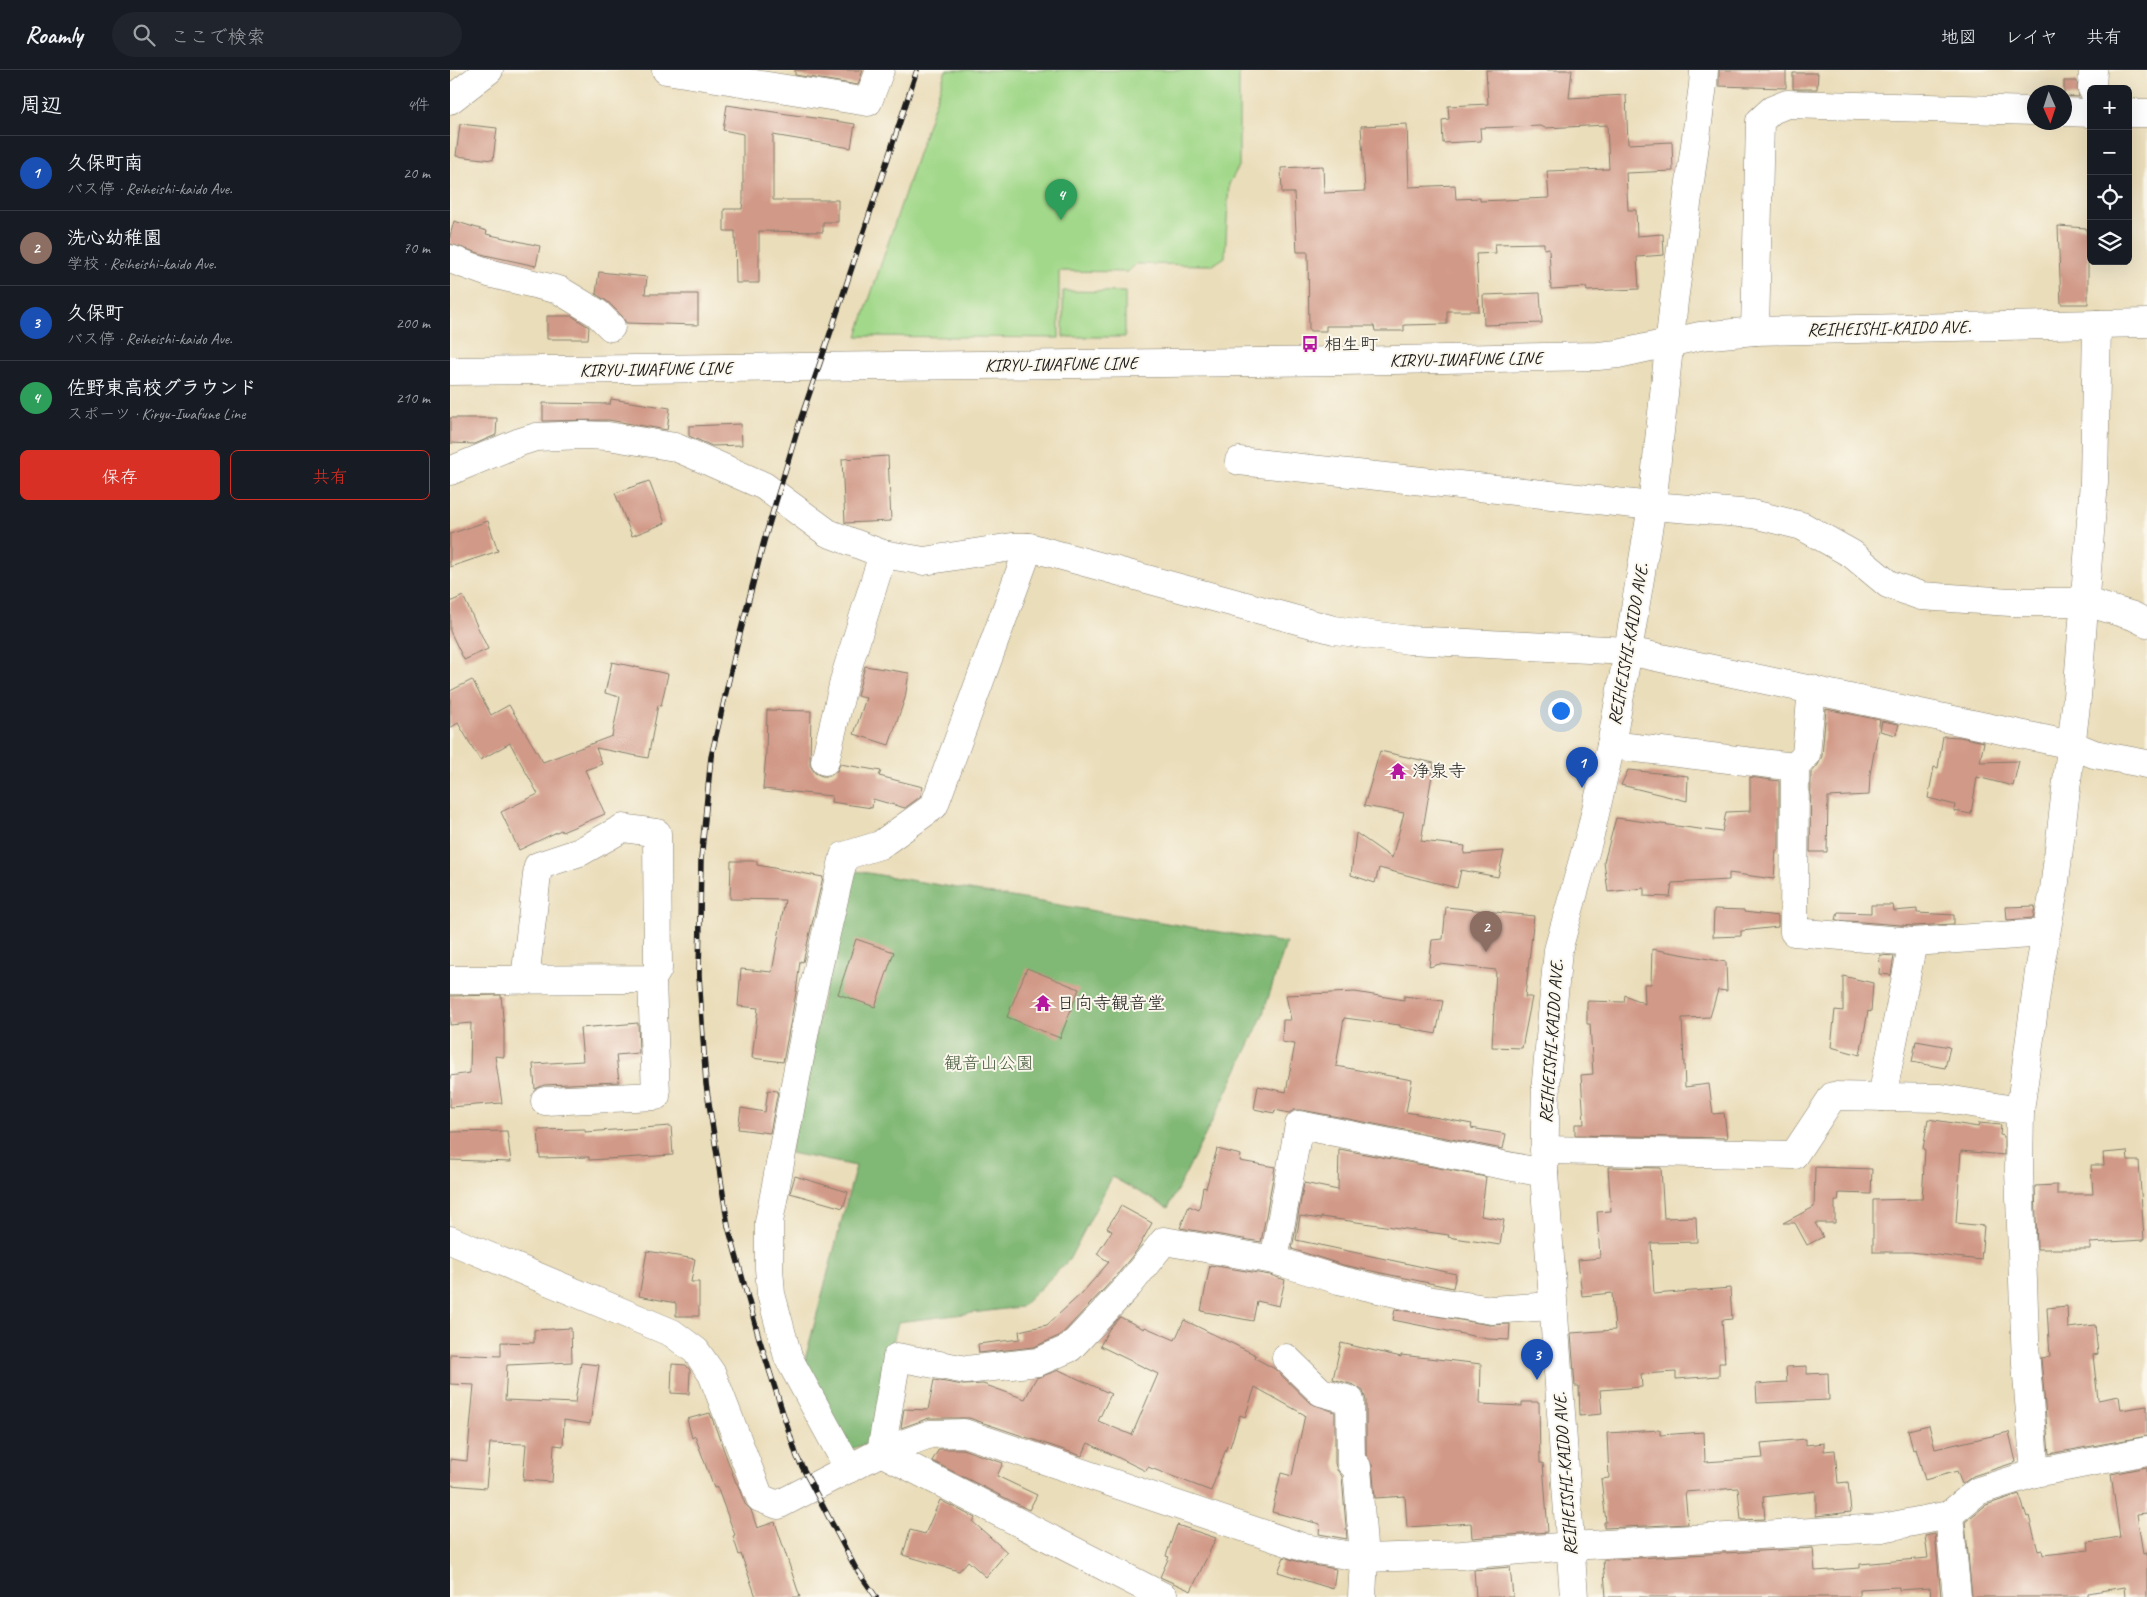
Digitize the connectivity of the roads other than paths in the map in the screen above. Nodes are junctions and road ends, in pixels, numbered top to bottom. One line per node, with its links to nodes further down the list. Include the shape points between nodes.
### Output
1 (489, 70): 6 (street)
2 (666, 70): 3 (street, via 868,102)
3 (880, 70)
4 (1704, 70): 16 (street)
5 (2093, 70): 7 (street)
6 (450, 100)
7 (2085, 105)
8 (2027, 111): 15 (street, via 1787,104 1772,110 1760,121)
9 (2132, 113): 10 (street)
10 (2147, 113)
11 (450, 259): 14 (street, via 492,274 559,290 597,313)
12 (2147, 323): 13 (street, REIHEISHI-KAIDO AVE.)
13 (2097, 324): 15 (street, REIHEISHI-KAIDO AVE.); 23 (street, via 2094,482)
14 (611, 326)
15 (1755, 331): 16 (street, REIHEISHI-KAIDO AVE.)
16 (1671, 342): 17 (street, KIRYU-IWAFUNE LINE, via 1618,354 1588,356); 20 (street, REIHEISHI-KAIDO AVE.)
17 (450, 371)
18 (1239, 461): 20 (street)
19 (450, 471): 22 (street, via 520,442 544,437 608,436 675,447 764,486 828,533)
20 (1652, 506): 23 (street, via 1753,514 1802,526 1852,554 1888,584 1921,596 2010,602); 25 (street, REIHEISHI-KAIDO AVE.)
21 (1030, 547): 22 (street, via 924,561); 25 (street, via 1334,630 1410,640); 47 (street, via 934,806 880,845 844,856 811,999 769,1222 771,1294 788,1357)
22 (883, 554): 29 (street, via 846,673)
23 (2086, 602): 24 (street); 28 (street)
24 (2147, 623)
25 (1628, 651): 26 (street); 27 (street, REIHEISHI-KAIDO AVE.)
26 (1812, 689): 28 (street); 31 (street, via 1806,755)
27 (1611, 745): 31 (street); 40 (street, REIHEISHI-KAIDO AVE., via 1558,950 1546,1081)
28 (2072, 745): 30 (street, via 2094,754); 32 (street)
29 (825, 761)
30 (2147, 764)
31 (1795, 767): 33 (street, via 1794,932)
32 (2046, 933): 33 (street); 39 (street)
33 (1913, 942): 37 (street)
34 (652, 979): 36 (street); 36 (street, via 658,969 657,833 623,828 580,852 538,866); 38 (street, via 656,1096)
35 (450, 980): 36 (street)
36 (525, 980)
37 (1882, 1097): 39 (street, via 1941,1098); 40 (street, via 1833,1096 1794,1154)
38 (545, 1101)
39 (2020, 1111): 48 (street, via 2026,1364)
40 (1544, 1161): 42 (street, via 1298,1125); 43 (street, REIHEISHI-KAIDO AVE.)
41 (450, 1240): 47 (street, via 672,1333 696,1351 712,1374 760,1498 778,1505)
42 (1274, 1260): 43 (street, via 1340,1280 1427,1300 1492,1310); 46 (street, via 1164,1241 1129,1285 1070,1348 1038,1362 966,1370 897,1357)
43 (1552, 1306): 50 (street, REIHEISHI-KAIDO AVE.)
44 (1286, 1358): 51 (street, via 1321,1392 1350,1400 1351,1463 1357,1467)
45 (2147, 1451): 48 (street)
46 (881, 1452): 47 (street); 51 (street, via 930,1434 964,1433 1306,1548); 52 (street)
47 (849, 1469)
48 (2035, 1473): 49 (street, via 1978,1491)
49 (1949, 1515): 50 (street, via 1882,1528); 55 (street)
50 (1571, 1546): 51 (street, via 1461,1555); 54 (street, REIHEISHI-KAIDO AVE.)
51 (1364, 1558): 53 (street)
52 (1164, 1597)
53 (1362, 1597)
54 (1574, 1597)
55 (1957, 1597)

